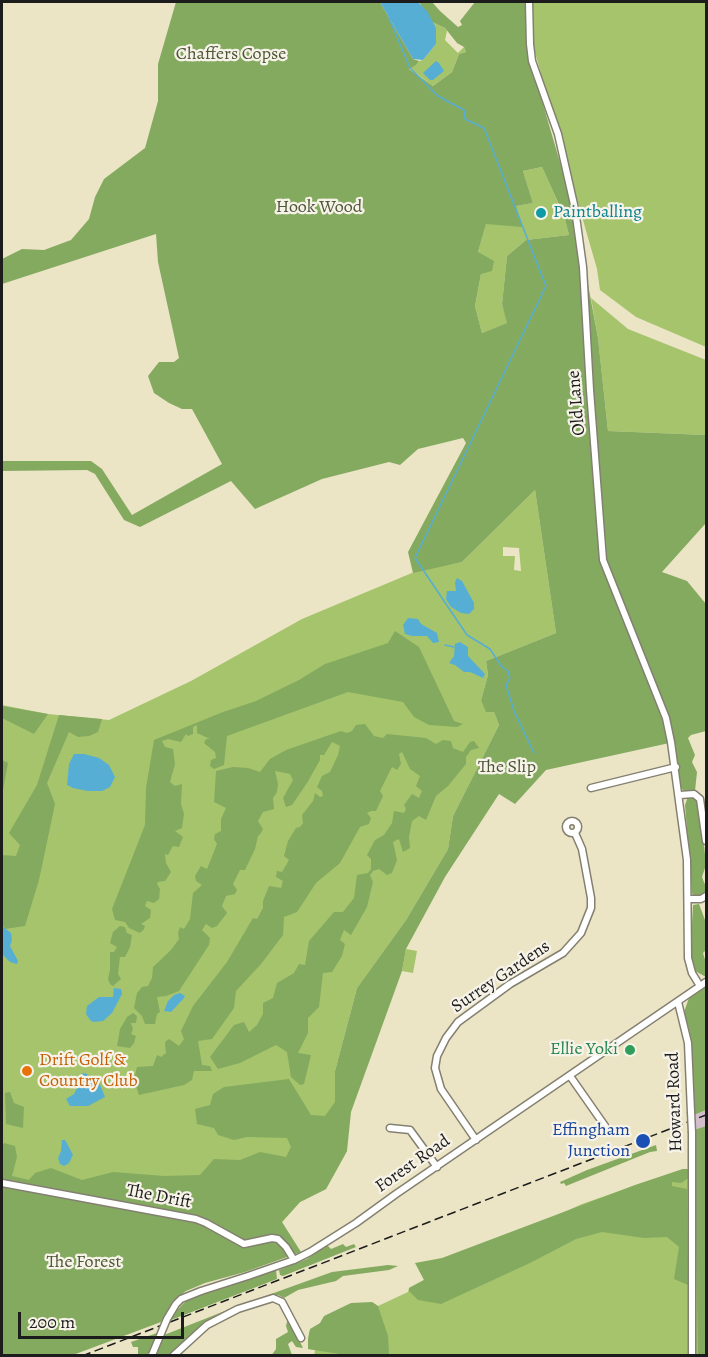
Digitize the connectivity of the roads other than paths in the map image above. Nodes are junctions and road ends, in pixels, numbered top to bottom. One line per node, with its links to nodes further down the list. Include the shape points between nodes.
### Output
1 (529, 2): 2 (street, Old Lane, via 532,61 558,134 584,267 603,560 666,718)
2 (676, 767): 3 (street); 4 (street, Old Lane)
3 (591, 788)
4 (680, 795): 6 (street, via 694,794 700,799); 8 (street, Old Lane)
5 (575, 832): 17 (street, Surrey Gardens, via 592,903 581,933 564,953 510,984 458,1022 437,1056 435,1068 441,1089)
6 (706, 841)
7 (706, 896): 8 (street)
8 (689, 899): 10 (street, Old Lane, via 688,958)
9 (706, 982): 10 (street, Forest Road)
10 (700, 986): 11 (street, Forest Road)
11 (678, 1002): 12 (street, Forest Road); 13 (street, Howard Road)
12 (670, 1008): 13 (street); 14 (street, Forest Road)
13 (681, 1018): 24 (street, Howard Road, bridge, via 688,1043 692,1133)
14 (570, 1076): 15 (street); 17 (street, Forest Road)
15 (605, 1126)
16 (390, 1128): 18 (street, via 410,1130)
17 (476, 1140): 18 (street, Forest Road)
18 (437, 1167): 20 (street, Forest Road)
19 (2, 1183): 20 (street, The Drift, via 196,1220 244,1244 278,1239)
20 (294, 1260): 22 (street, Forest Road, bridge, via 181,1299 167,1319)
21 (301, 1338): 23 (street, via 282,1302 273,1298 238,1309 207,1325)
22 (152, 1355)
23 (173, 1356)
24 (692, 1356)

